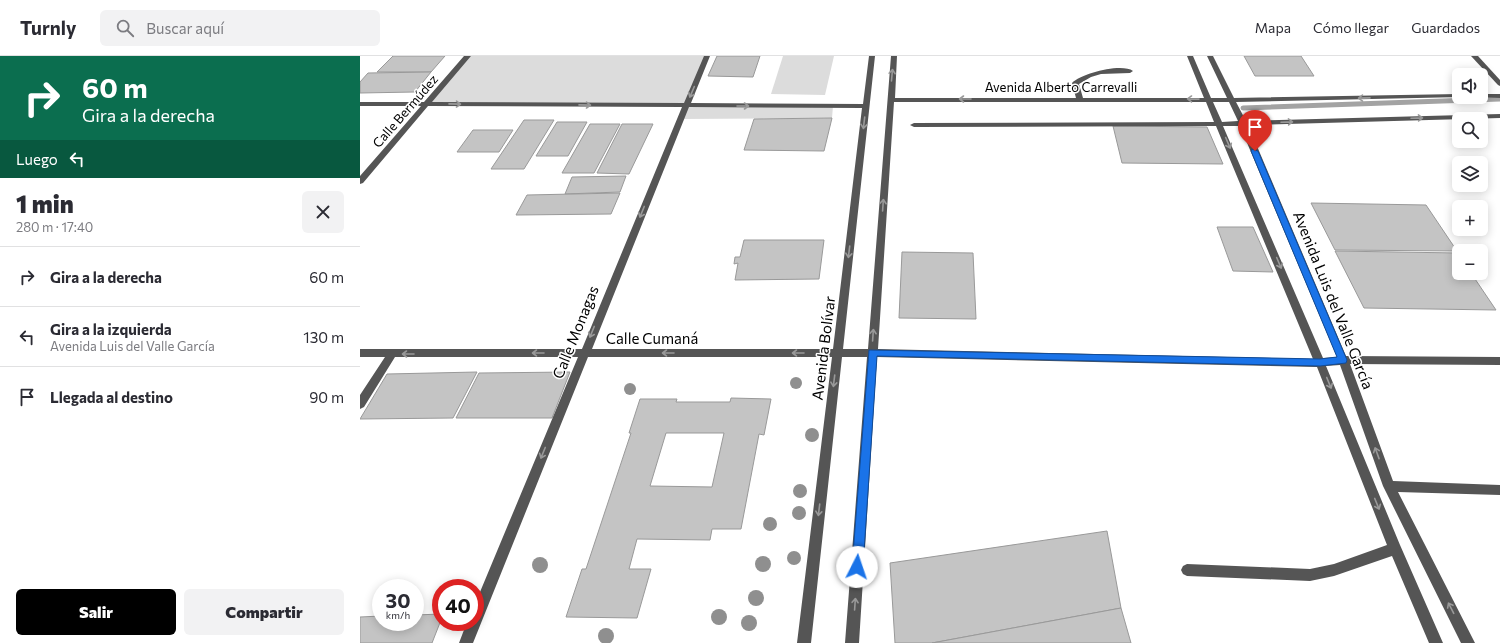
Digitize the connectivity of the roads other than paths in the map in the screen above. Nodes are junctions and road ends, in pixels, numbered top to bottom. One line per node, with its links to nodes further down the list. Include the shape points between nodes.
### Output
1 (468, 56): 18 (street, Calle Bermúdez)
2 (707, 56): 19 (street, Calle Monagas, one-way to 19)
3 (872, 56): 20 (street, Avenida Bolívar)
4 (894, 56): 14 (street, one-way to 4)
5 (1190, 56): 15 (street)
6 (1210, 56): 16 (street, Avenida Luis del Valle García)
7 (1474, 56): 9 (street)
8 (1130, 71): 13 (street, via 1098,71 1085,76 1075,83)
9 (1500, 84)
10 (1452, 96): 16 (street, Avenida Alberto Carrevalli, one-way to 16)
11 (1488, 96): 12 (street)
12 (1500, 96)
13 (1080, 98): 14 (street, Avenida Alberto Carrevalli, one-way to 14); 15 (street, Avenida Alberto Carrevalli, one-way to 13)
14 (890, 100): 28 (street, one-way to 14)
15 (1209, 100): 16 (street, Avenida Alberto Carrevalli); 23 (street)
16 (1232, 100): 22 (street, Avenida Luis del Valle García)
17 (360, 104): 18 (street)
18 (428, 104): 19 (street, one-way to 19); 25 (street, Calle Bermúdez)
19 (686, 106): 20 (street, one-way to 20); 26 (street, Calle Monagas, one-way to 26)
20 (866, 106): 27 (street, Avenida Bolívar, one-way to 27)
21 (1500, 116): 22 (street, one-way to 21)
22 (1243, 123): 23 (street); 31 (street, Avenida Luis del Valle García)
23 (1220, 124): 24 (street); 33 (street, one-way to 33)
24 (914, 125)
25 (360, 181)
26 (584, 353): 27 (street, Calle Cumaná, one-way to 26); 30 (street, Calle Cumaná, one-way to 30); 39 (street, Calle Monagas, one-way to 39)
27 (837, 353): 28 (street, Calle Cumaná); 42 (street, Avenida Bolívar, one-way to 42)
28 (872, 353): 33 (street, Calle Cumaná); 43 (street, one-way to 28)
29 (360, 354): 30 (street, Calle Cumaná)
30 (392, 354): 34 (street)
31 (1343, 360): 32 (street, Calle Cumaná); 33 (street, Calle Cumaná); 35 (street, Avenida Luis del Valle García, one-way to 31)
32 (1500, 361)
33 (1320, 363): 37 (street, one-way to 37)
34 (360, 404)
35 (1390, 486): 36 (street); 45 (street, Avenida Luis del Valle García, one-way to 35)
36 (1500, 490)
37 (1395, 549): 38 (street, via 1334,570 1310,575); 44 (street)
38 (1187, 570)
39 (484, 599)
40 (471, 631): 41 (street, Calle Monagas)
41 (466, 643)
42 (804, 643)
43 (852, 643)
44 (1436, 643)
45 (1468, 643)

